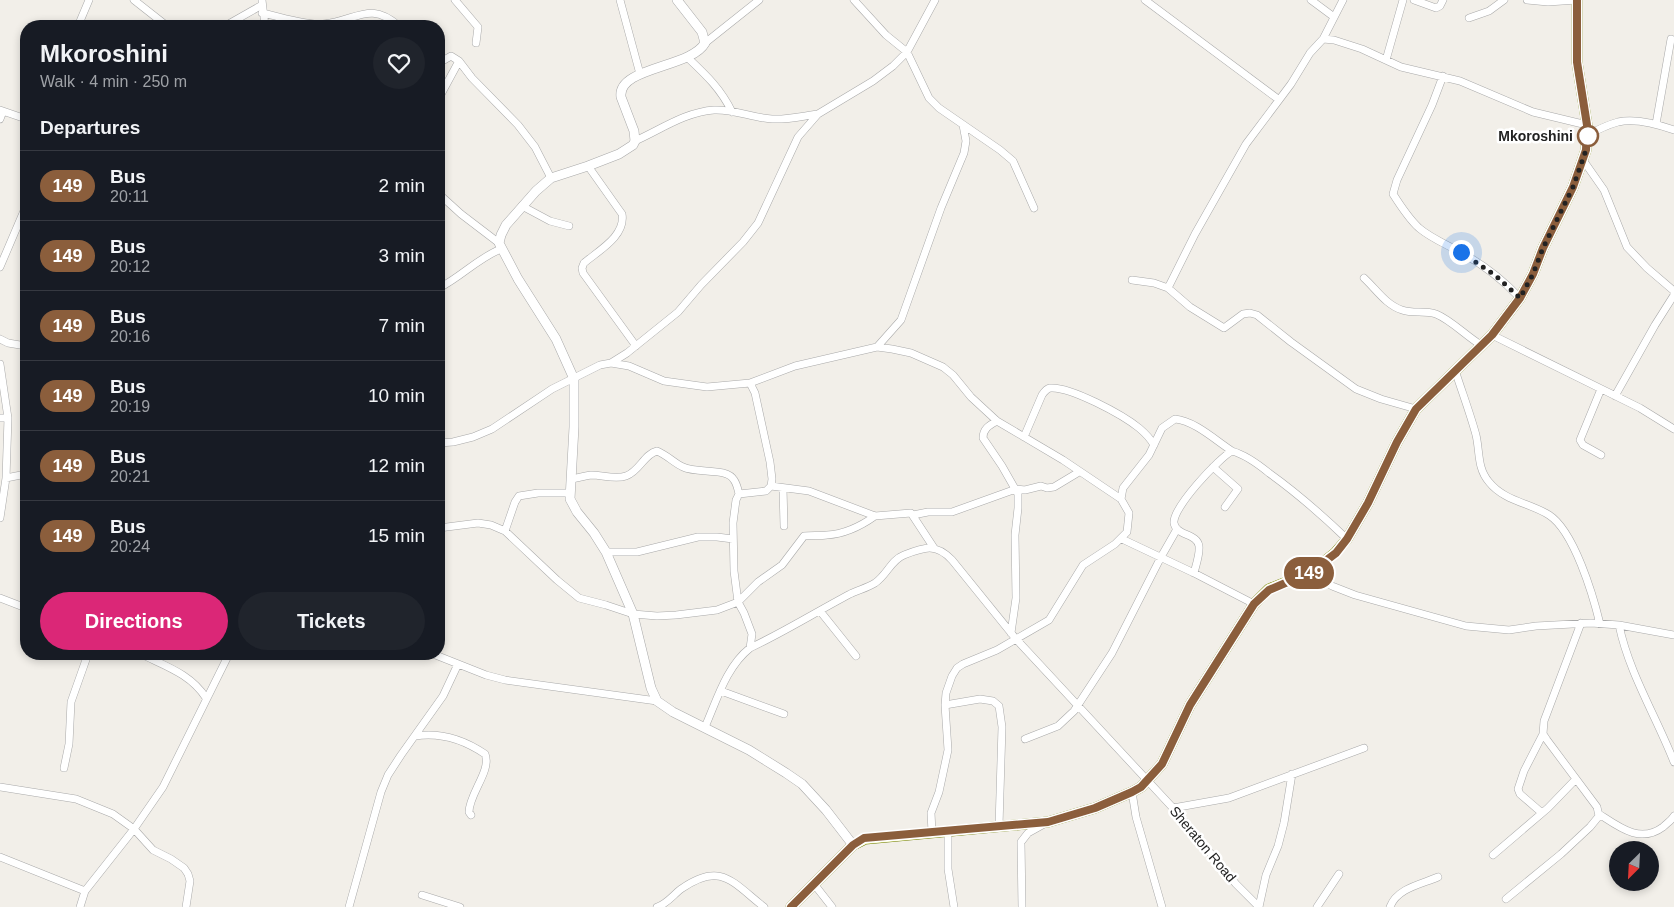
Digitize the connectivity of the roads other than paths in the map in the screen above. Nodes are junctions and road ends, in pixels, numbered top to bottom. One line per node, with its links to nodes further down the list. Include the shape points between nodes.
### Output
1 (89, 0): 21 (street)
2 (134, 0): 22 (street)
3 (455, 0): 30 (street, via 478,27)
4 (620, 0): 37 (street)
5 (677, 0): 31 (street, via 702,32)
6 (759, 0): 31 (street)
7 (854, 0): 32 (street, via 886,35)
8 (935, 0): 32 (street)
9 (1147, 0): 40 (street)
10 (1311, 0): 19 (street)
11 (1343, 0): 19 (street)
12 (1403, 0): 35 (street)
13 (1414, 0): 14 (street, via 1436,8)
14 (1443, 0)
15 (1504, 0): 20 (street, via 1489,11)
16 (1527, 0): 17 (street)
17 (1577, 0): 48 (main road, via 1577,62)
18 (262, 6): 23 (street); 24 (street); 25 (street)
19 (1334, 17): 28 (street)
20 (1469, 18)
21 (81, 20)
22 (158, 20)
23 (237, 20)
24 (264, 20)
25 (306, 20)
26 (339, 20): 27 (street, via 375,9)
27 (394, 20)
28 (1324, 39): 35 (street, via 1362,49); 40 (street)
29 (1671, 39): 46 (street)
30 (476, 43)
31 (705, 43): 33 (street)
32 (907, 52): 43 (street, via 873,80); 47 (street, via 929,98)
33 (688, 58): 37 (street); 42 (street, via 715,84)
34 (445, 60): 36 (street, via 451,56)
35 (1386, 60): 38 (street, via 1420,73)
36 (459, 61): 39 (street); 53 (street, via 518,124 535,147)
37 (640, 74): 50 (street, via 626,81 620,92)
38 (1443, 76): 48 (street); 66 (street, via 1393,194 1417,226 1487,269)
39 (445, 87)
40 (1278, 98): 64 (street, via 1233,165)
41 (1, 110): 44 (street); 45 (street)
42 (732, 112): 43 (street, via 771,119); 50 (street, via 714,110 681,118)
43 (818, 114): 71 (street, via 798,137 751,234 678,312)
44 (20, 117)
45 (0, 119)
46 (1656, 124): 48 (street, via 1617,122); 49 (street)
47 (963, 125): 56 (street, via 1015,164); 72 (street, via 964,153 918,268 905,310 901,320)
48 (1587, 130): 51 (main road)
49 (1674, 130)
50 (635, 141): 52 (street, via 618,154)
51 (1583, 160): 65 (street, via 1604,190 1627,247); 66 (main road)
52 (588, 166): 53 (street); 71 (street, via 623,217 615,236 584,263 583,273)
53 (551, 178): 55 (street)
54 (445, 199): 59 (street)
55 (522, 206): 58 (street, via 550,221); 59 (street, via 506,225)
56 (1034, 208)
57 (20, 220): 60 (street)
58 (569, 226)
59 (500, 246): 63 (street); 76 (street, via 556,339)
60 (0, 266)
61 (1364, 278): 70 (street, via 1394,306 1437,314)
62 (1132, 280): 64 (street)
63 (445, 284)
64 (1168, 288): 80 (street, via 1190,307 1224,328 1243,314 1257,316 1356,389 1381,400)
65 (1674, 293): 79 (street)
66 (1520, 298): 67 (main road)
67 (1492, 335): 70 (main road); 78 (street)
68 (0, 339): 69 (street)
69 (20, 345)
70 (1481, 345): 75 (main road)
71 (636, 346): 73 (street)
72 (877, 348): 77 (street, via 795,366); 83 (street, via 911,353 943,367)
73 (611, 362): 76 (street); 77 (street, via 687,386)
74 (0, 364): 82 (street)
75 (1455, 370): 80 (main road); 126 (street, via 1484,475 1497,489 1559,523 1580,562)
76 (574, 378): 86 (street, via 492,429); 94 (street)
77 (750, 382): 95 (street, via 770,462)
78 (1601, 389): 79 (street); 89 (street, via 1580,440 1582,445)
79 (1615, 396): 84 (street)
80 (1416, 409): 113 (main road)
81 (0, 418): 82 (street)
82 (8, 418): 93 (street)
83 (997, 420): 85 (street); 98 (street, via 986,428 983,438)
84 (1674, 429)
85 (1024, 437): 87 (street, via 1042,395 1051,388 1098,403 1124,417 1144,432); 91 (street)
86 (445, 443)
87 (1154, 445): 88 (street, via 1164,426 1178,419); 97 (street)
88 (1232, 451): 90 (street); 113 (street, via 1258,464 1290,487)
89 (1601, 455)
90 (1213, 467): 103 (street, via 1238,489); 109 (street, via 1183,502 1175,519)
91 (1079, 472): 98 (street, via 1054,487); 100 (street)
92 (20, 475): 93 (street)
93 (6, 478): 106 (street)
94 (571, 479): 99 (street); 101 (street, via 592,475 626,476 650,454 657,452 683,467 727,473)
95 (771, 486): 96 (street); 101 (street, via 759,493)
96 (783, 488): 105 (street, via 826,496); 107 (street)
97 (1123, 488): 100 (street); 102 (street)
98 (1017, 491): 104 (street, via 952,512); 129 (street)
99 (569, 493): 110 (street, via 520,496); 115 (street, via 572,505)
100 (1111, 493): 102 (street)
101 (740, 494): 111 (street, via 736,500)
102 (1121, 499): 112 (street, via 1129,513 1128,527)
103 (1225, 507)
104 (913, 515): 105 (street, via 908,512); 114 (street)
105 (875, 516): 120 (street, via 842,533 804,536 782,565)
106 (0, 518)
107 (784, 526)
108 (445, 527): 110 (street, via 478,523)
109 (1177, 529): 116 (street); 118 (street, via 1198,543)
110 (505, 531): 124 (street, via 579,598)
111 (733, 539): 115 (street, via 698,537 637,552); 120 (street)
112 (1122, 539): 116 (street); 129 (street, via 1084,565 1049,620)
113 (1347, 539): 117 (main road, via 1336,553)
114 (934, 548): 123 (street, via 897,558 882,578 872,585); 129 (street, Sheraton Road, via 945,552)
115 (606, 552): 124 (street)
116 (1161, 557): 118 (street); 141 (street, via 1112,653)
117 (1311, 572): 121 (main road, via 1269,590); 125 (street, via 1332,586 1355,595 1466,626 1510,630)
118 (1194, 573): 121 (street)
119 (0, 598): 122 (street)
120 (738, 602): 124 (street, via 717,610 676,615); 130 (street, via 750,626)
121 (1254, 604): 152 (main road, via 1190,705 1162,764)
122 (20, 606)
123 (820, 611): 130 (street); 131 (street)
124 (633, 614): 139 (street)
125 (1581, 623): 126 (street); 144 (street, via 1544,721)
126 (1600, 624): 127 (street)
127 (1619, 625): 128 (street); 148 (street, via 1638,683)
128 (1674, 635)
129 (1013, 636): 140 (street, via 997,650 957,668 948,685); 141 (street, Sheraton Road)
130 (750, 648): 137 (street, via 739,657)
131 (856, 656)
132 (445, 659): 136 (street)
133 (86, 660): 149 (street, via 71,702)
134 (153, 660): 138 (street, via 192,680)
135 (226, 660): 138 (street)
136 (458, 664): 139 (street, via 505,680); 145 (street, via 443,696)
137 (721, 691): 142 (street); 143 (street)
138 (206, 698): 162 (street, via 163,787)
139 (657, 701): 143 (street)
140 (945, 705): 161 (street, via 980,699 999,706 1002,726); 164 (street, via 948,750 939,792 930,813)
141 (1078, 705): 146 (street, via 1058,726); 152 (street, Sheraton Road)
142 (784, 714)
143 (705, 727): 165 (street, via 770,762 802,784)
144 (1543, 734): 151 (street); 156 (street, via 1518,788 1520,794)
145 (415, 736): 158 (street, via 445,736 484,754 483,774 468,812); 176 (street, via 388,775)
146 (1025, 739)
147 (1364, 748): 150 (street)
148 (1674, 762)
149 (64, 768)
150 (1292, 774): 155 (street, via 1229,798); 185 (street, via 1284,824)
151 (1576, 779): 156 (street); 157 (street)
152 (1148, 780): 154 (main road); 155 (street, Sheraton Road)
153 (0, 787): 162 (street, via 76,799 113,814)
154 (1132, 792): 160 (main road, via 1095,808); 184 (street, via 1136,818)
155 (1173, 808): 185 (street, Sheraton Road, via 1230,878)
156 (1542, 813): 166 (street)
157 (1599, 814): 159 (street, via 1625,831 1640,835 1659,830); 173 (street, via 1583,834)
158 (471, 815)
159 (1674, 816)
160 (1048, 822): 161 (main road); 183 (street, via 1028,833 1021,842)
161 (999, 826): 163 (main road)
162 (134, 829): 171 (street); 175 (street, via 153,850 171,859 188,874)
163 (948, 830): 164 (main road); 182 (street, via 948,869)
164 (932, 832): 165 (main road, via 876,836 864,838)
165 (853, 845): 170 (main road)
166 (1493, 854)
167 (0, 857): 171 (street)
168 (1339, 874): 186 (street)
169 (1438, 877): 187 (street, via 1404,891)
170 (814, 884): 180 (main road); 181 (street)
171 (84, 891): 174 (street)
172 (422, 895): 177 (street)
173 (1506, 899)
174 (80, 907)
175 (186, 907)
176 (350, 907)
177 (460, 907)
178 (657, 907): 179 (street, via 681,889 710,874 719,874)
179 (764, 907)
180 (791, 907)
181 (832, 907)
182 (954, 907)
183 (1022, 907)
184 (1162, 907)
185 (1259, 907)
186 (1317, 907)
187 (1390, 907)

